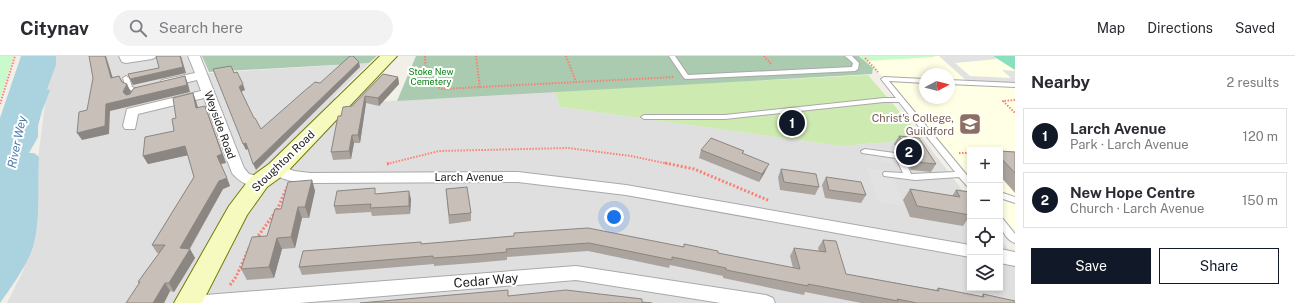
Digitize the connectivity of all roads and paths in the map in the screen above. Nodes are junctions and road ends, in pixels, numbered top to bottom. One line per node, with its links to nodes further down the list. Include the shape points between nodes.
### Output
1 (15, 56): 25 (path)
2 (125, 56): 3 (street, via 126,60)
3 (152, 56)
4 (194, 56): 12 (street, Weyside Road)
5 (389, 56): 31 (street, Stoughton Road)
6 (425, 56): 20 (path, via 425,76 430,84 451,90)
7 (476, 56): 20 (path)
8 (566, 56): 17 (path)
9 (672, 56): 13 (lane)
10 (848, 56): 13 (lane, via 856,63 855,68)
11 (862, 56): 15 (path)
12 (202, 75): 21 (street, Weyside Road); 22 (street)
13 (686, 77): 17 (path)
14 (126, 78): 22 (lane, via 128,88)
15 (884, 79): 16 (lane); 23 (lane)
16 (919, 81)
17 (576, 82): 20 (path)
18 (955, 82): 19 (lane)
19 (1015, 85)
20 (480, 88)
21 (209, 93): 28 (street, via 132,112); 35 (street, Weyside Road, via 237,170 244,178)
22 (134, 94)
23 (901, 100): 27 (lane, via 725,117); 33 (lane)
24 (1015, 100): 26 (path, via 1003,101)
25 (0, 104)
26 (1015, 113)
27 (644, 117)
28 (130, 126)
29 (865, 151): 34 (lane, via 899,156)
30 (383, 165): 39 (path, via 439,151 568,148 631,156 694,169)
31 (284, 172): 35 (street, Stoughton Road); 42 (street, Larch Avenue, via 337,179 525,178 626,190); 46 (path, via 278,210 244,254 237,280)
32 (887, 174): 34 (lane)
33 (961, 174): 34 (lane); 36 (lane)
34 (908, 176)
35 (259, 182): 47 (street, Stoughton Road, via 237,212)
36 (969, 183)
37 (1003, 196): 38 (lane)
38 (1015, 200)
39 (772, 202)
40 (1003, 225): 41 (lane)
41 (1015, 240)
42 (967, 250)
43 (1003, 257): 44 (street)
44 (1015, 259)
45 (272, 300): 46 (street, Cedar Way); 48 (street, Cedar Way, via 576,273)
46 (212, 302)
47 (188, 303)
48 (766, 303)

